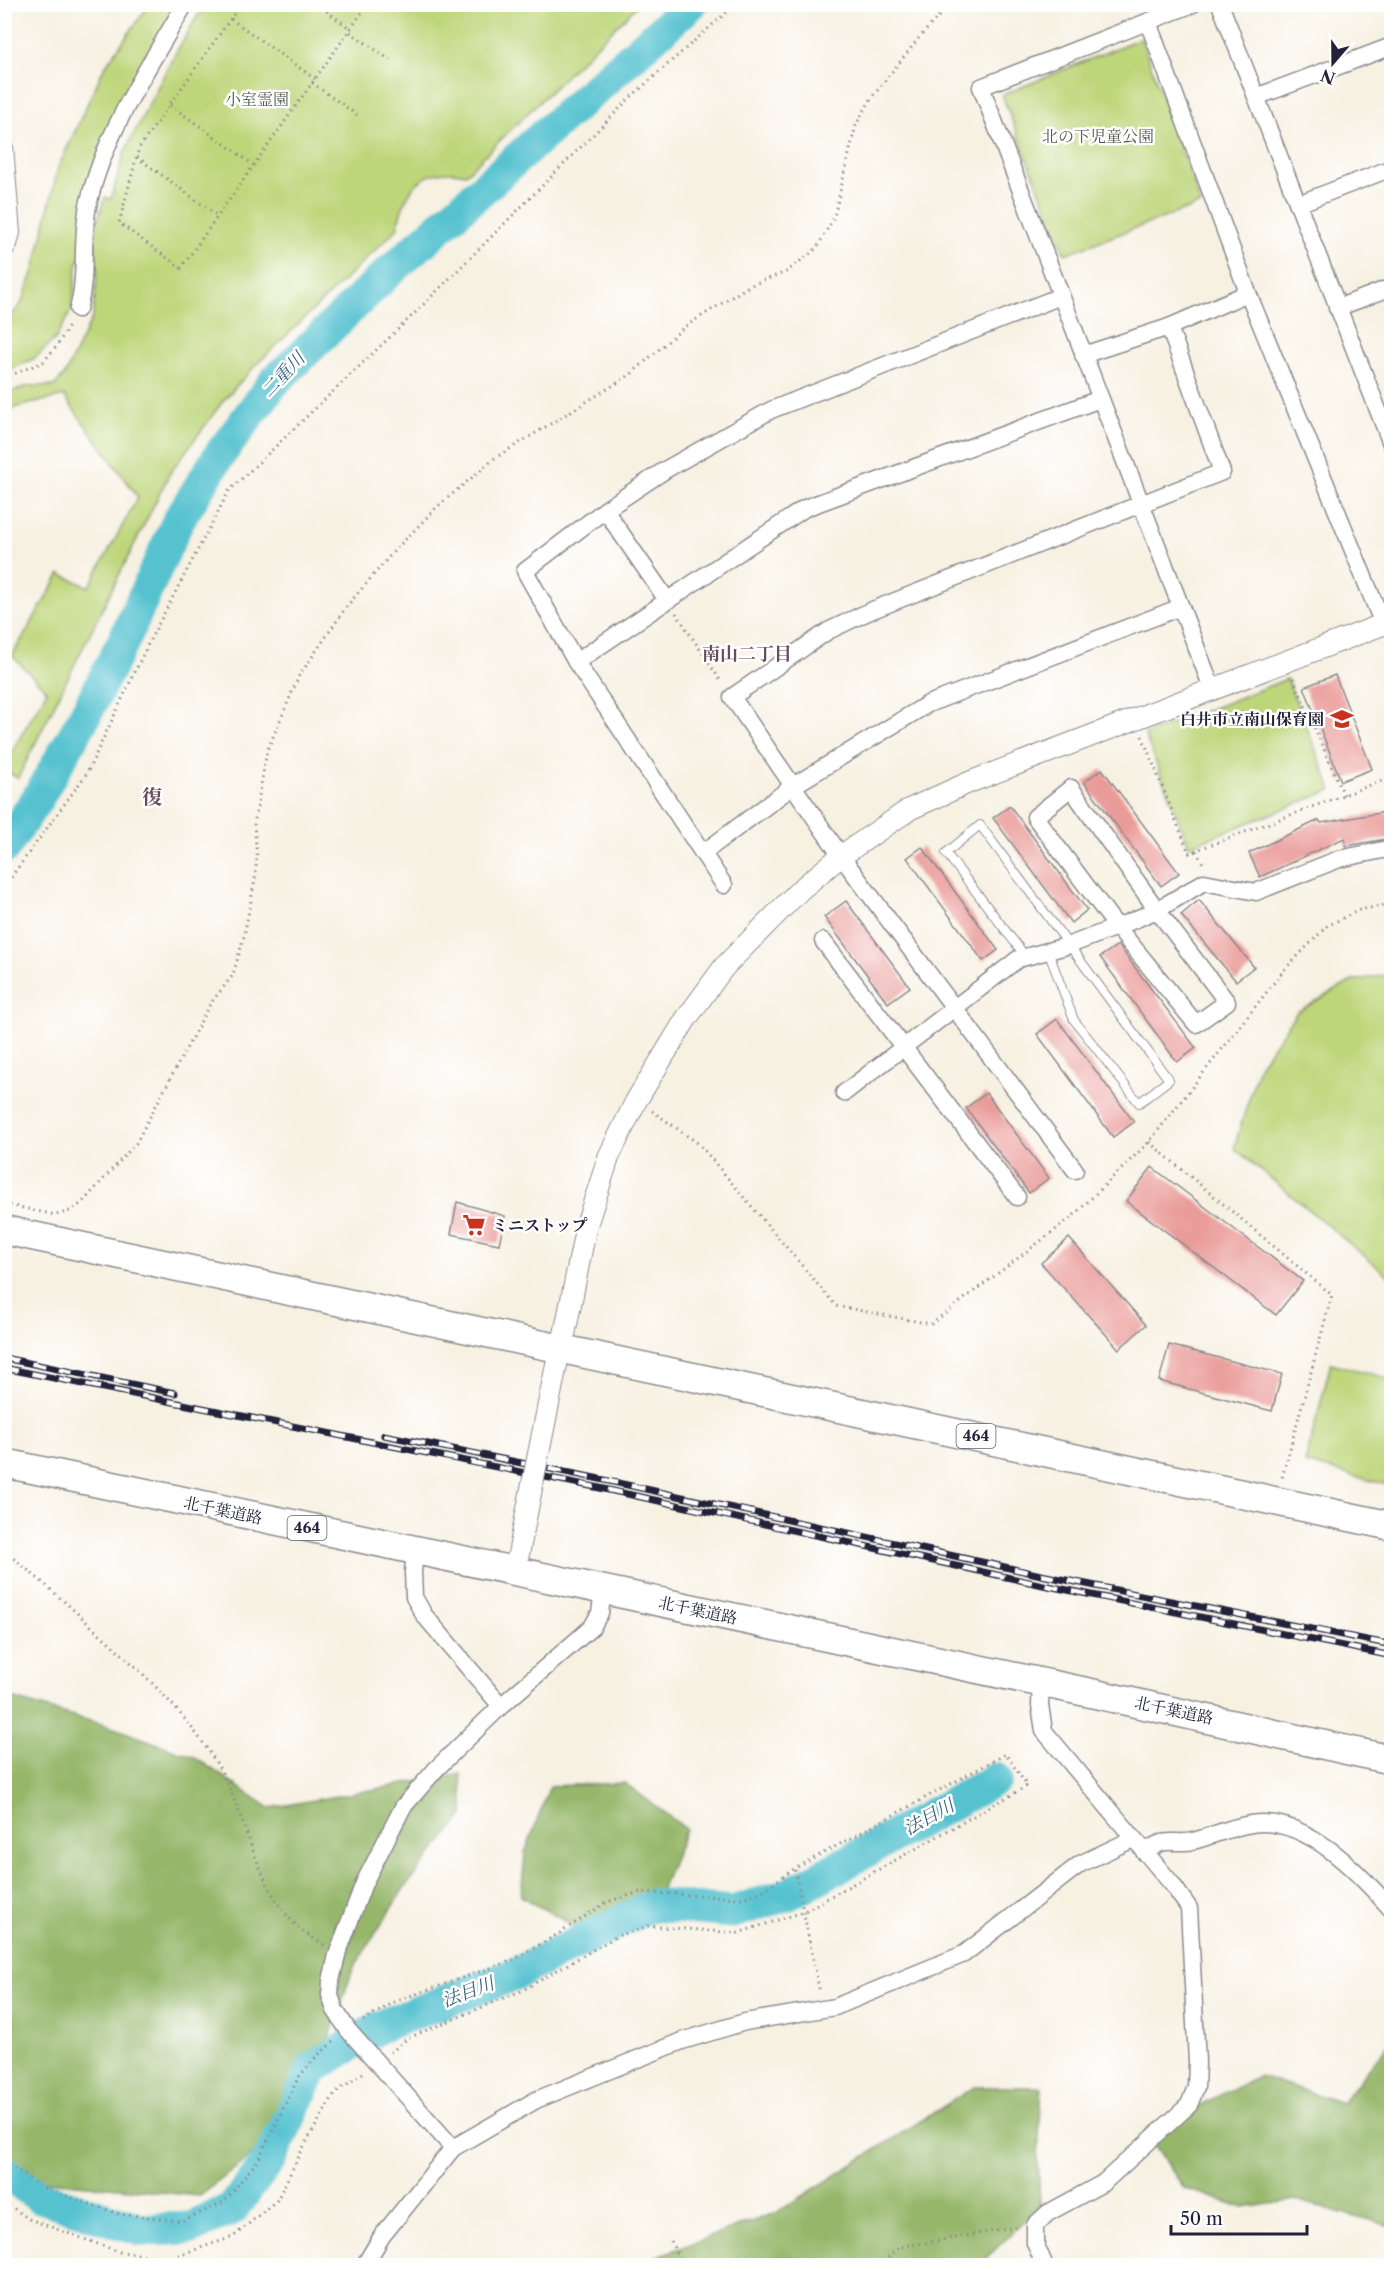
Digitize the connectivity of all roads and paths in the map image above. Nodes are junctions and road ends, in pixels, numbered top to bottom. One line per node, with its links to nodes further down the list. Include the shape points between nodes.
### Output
1 (185, 4): 32 (street, via 125,109 89,198 83,233 83,290)
2 (241, 4): 11 (path)
3 (316, 4): 13 (path)
4 (368, 4): 13 (path)
5 (417, 4): 10 (path)
6 (736, 4): 56 (path, via 632,96 416,312 229,491 150,640 87,773)
7 (950, 4): 71 (path, via 872,97 856,125 834,217 817,248 786,272 749,286 683,328 630,375 495,458 437,507 347,606 299,676 267,752 254,825 258,856 255,880 232,975 210,1004 136,1143 82,1203 70,1210 56,1215)
8 (1193, 4): 12 (street)
9 (1220, 4): 18 (street)
10 (426, 10)
11 (231, 18): 16 (path); 19 (path)
12 (1148, 22): 29 (street); 30 (street, via 981,87)
13 (350, 30): 15 (path); 16 (path)
14 (1392, 46): 18 (street)
15 (390, 60)
16 (315, 79): 17 (path)
17 (312, 83): 20 (path); 23 (path)
18 (1256, 97): 25 (street)
19 (170, 105): 22 (path); 23 (path)
20 (357, 115)
21 (4, 140): 27 (lane, via 9,147 16,233)
22 (137, 156): 26 (path); 26 (path, via 119,223 181,268)
23 (254, 165): 26 (path)
24 (1392, 168): 25 (street)
25 (1298, 204): 31 (street)
26 (218, 216)
27 (4, 260)
28 (1392, 287): 31 (street)
29 (1248, 294): 33 (street); 43 (street)
30 (1060, 296): 34 (street); 40 (street, via 771,410 664,470)
31 (1337, 308): 37 (street)
32 (78, 309): 35 (path, via 43,362)
33 (1169, 327): 34 (street); 39 (street, via 1222,472)
34 (1083, 354): 36 (street)
35 (4, 378)
36 (1100, 399): 39 (street); 41 (street, via 805,508)
37 (1385, 410): 38 (street)
38 (1392, 446)
39 (1141, 503): 42 (street); 47 (street, via 870,611 828,631)
40 (606, 510): 41 (street); 45 (street, via 525,571)
41 (667, 600): 45 (street); 47 (path)
42 (1181, 607): 46 (street); 50 (street, via 928,704)
43 (1387, 622): 44 (street)
44 (1286, 660): 46 (street); 51 (path)
45 (576, 662): 53 (street)
46 (1212, 688): 48 (street)
47 (732, 697): 50 (street)
48 (1135, 718): 51 (path, via 1189,853); 54 (street, via 910,809)
49 (1392, 777): 51 (path)
50 (793, 786): 53 (street); 54 (street)
51 (1344, 795)
52 (1392, 848): 58 (street, via 1339,860 1256,891 1204,882)
53 (703, 852): 55 (street)
54 (841, 856): 64 (street); 67 (street, via 800,890 724,967 686,1019)
55 (724, 885)
56 (4, 887)
57 (1392, 904): 68 (path, via 1359,910 1327,926 1284,970)
58 (1157, 910): 59 (street); 59 (street, via 1227,1002 1196,1024); 59 (street, via 1071,788 1035,817)
59 (1117, 927): 61 (street)
60 (823, 941): 65 (street)
61 (1070, 945): 62 (street); 62 (lane, via 1169,1080 1139,1103 1074,1020); 63 (lane, via 980,825 946,853)
62 (1048, 951): 63 (street)
63 (1026, 957): 64 (street)
64 (953, 1008): 65 (street); 69 (street)
65 (903, 1047): 66 (street); 70 (street)
66 (844, 1093)
67 (636, 1101): 68 (path, via 699,1144 836,1306 931,1324 1071,1218); 73 (street, via 609,1156 586,1227)
68 (1149, 1142): 75 (path, via 1332,1295)
69 (1074, 1170)
70 (1017, 1197)
71 (4, 1204)
72 (4, 1230): 73 (highway, 464)
73 (559, 1355): 76 (highway, 464); 79 (street, bridge)
74 (4, 1463): 77 (highway, 北千葉道路 / 464)
75 (1282, 1478)
76 (1392, 1526)
77 (415, 1550): 79 (highway, 北千葉道路 / 464); 82 (street, via 414,1597 424,1615)
78 (4, 1551): 88 (path, via 129,1660 181,1713 236,1801 274,1896 298,1926)
79 (517, 1563): 80 (highway, 北千葉道路 / 464)
80 (603, 1590): 81 (highway, 北千葉道路 / 464); 82 (street, via 600,1613 592,1627)
81 (1041, 1682): 83 (highway, 北千葉道路 / 464); 84 (street, via 1044,1731)
82 (501, 1706): 88 (street, via 403,1807 364,1883)
83 (1392, 1760)
84 (1139, 1846): 86 (street, via 1190,1842 1252,1823 1295,1830 1338,1856); 89 (street, via 1080,1864 964,1954); 95 (street, via 1189,1908 1196,2087 1189,2106 1103,2183)
85 (795, 1869): 87 (path); 87 (path, via 1006,1754 1027,1786); 90 (path, via 760,1892 742,1898 640,1892 607,1902 510,1961 396,2001)
86 (1392, 1910)
87 (803, 1912): 89 (path); 91 (path, via 738,1933 648,1926 617,1936 521,1991 408,2038)
88 (337, 1955): 90 (street, via 330,1995)
89 (824, 2009): 92 (street, via 745,2022 682,2042 536,2100)
90 (348, 2030): 91 (street); 93 (path, via 298,2078 258,2160 224,2202 182,2221 119,2214 43,2188)
91 (378, 2063): 92 (street); 94 (path, via 335,2093 277,2200 233,2237 170,2258 120,2252 29,2219)
92 (453, 2148): 97 (street, via 382,2236)
93 (4, 2161)
94 (4, 2202)
95 (1035, 2224): 99 (path, via 900,2247); 100 (street, via 1035,2243)
96 (670, 2241): 98 (path)
97 (364, 2265)
98 (682, 2265)
99 (879, 2265)
100 (1045, 2265)

